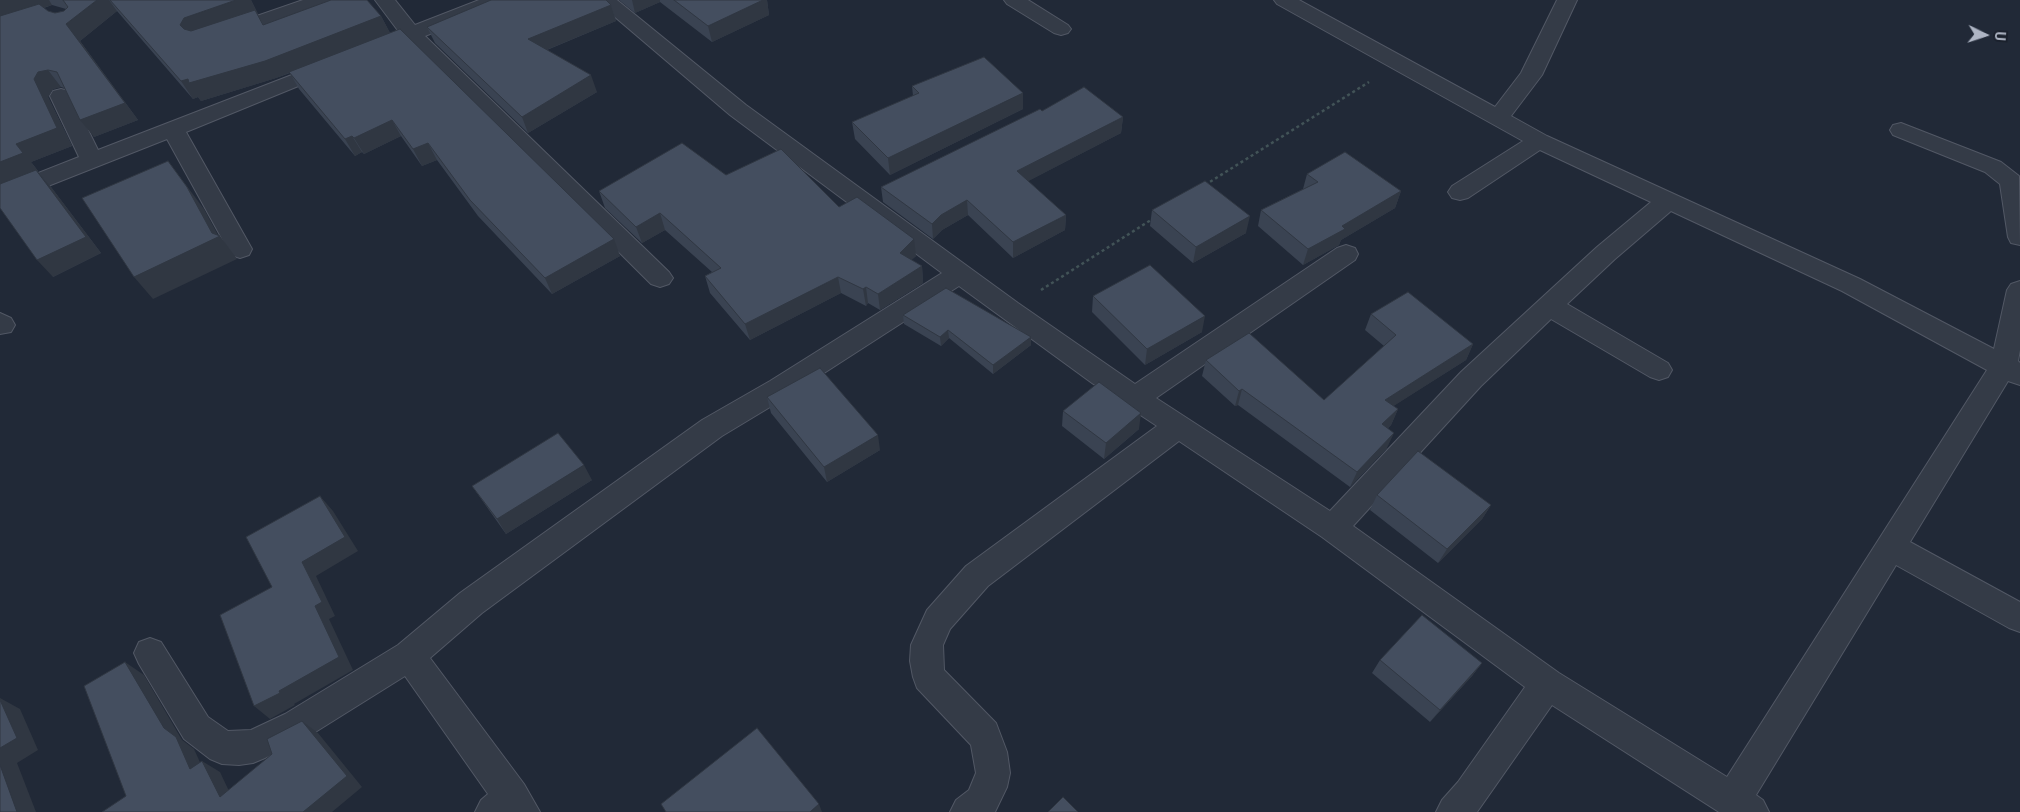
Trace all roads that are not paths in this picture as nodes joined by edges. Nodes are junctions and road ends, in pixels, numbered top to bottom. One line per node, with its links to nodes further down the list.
1 (322, 0): 10 (street)
2 (385, 0): 9 (street)
3 (497, 0): 9 (street)
4 (605, 0): 23 (street)
5 (1014, 0): 8 (street)
6 (1284, 0): 12 (street)
7 (1567, 0): 12 (street)
8 (1061, 29)
9 (411, 34): 13 (street); 24 (street)
10 (212, 38)
11 (61, 96): 16 (street)
12 (1498, 118): 15 (street)
13 (173, 129): 16 (street); 21 (street)
14 (1901, 130): 20 (street)
15 (1539, 141): 17 (street); 19 (street)
16 (92, 161): 18 (street)
17 (1460, 192)
18 (0, 198)
19 (1668, 201): 26 (street); 28 (street)
20 (2020, 237)
21 (240, 249)
22 (1346, 254): 29 (street)
23 (959, 274): 29 (street); 35 (street)
24 (660, 278)
25 (2020, 290): 28 (street)
26 (1548, 306): 27 (street); 31 (street)
27 (1659, 370)
28 (2012, 371): 32 (street)
29 (1135, 398): 30 (street)
30 (1178, 426): 31 (street); 39 (street)
31 (1332, 528): 36 (street)
32 (1891, 547): 33 (street); 37 (street)
33 (2020, 618)
34 (150, 653): 35 (street)
35 (409, 656): 38 (street)
36 (1547, 684): 37 (street); 40 (street)
37 (1742, 806)
38 (509, 807)
39 (968, 812)
40 (1454, 812)

